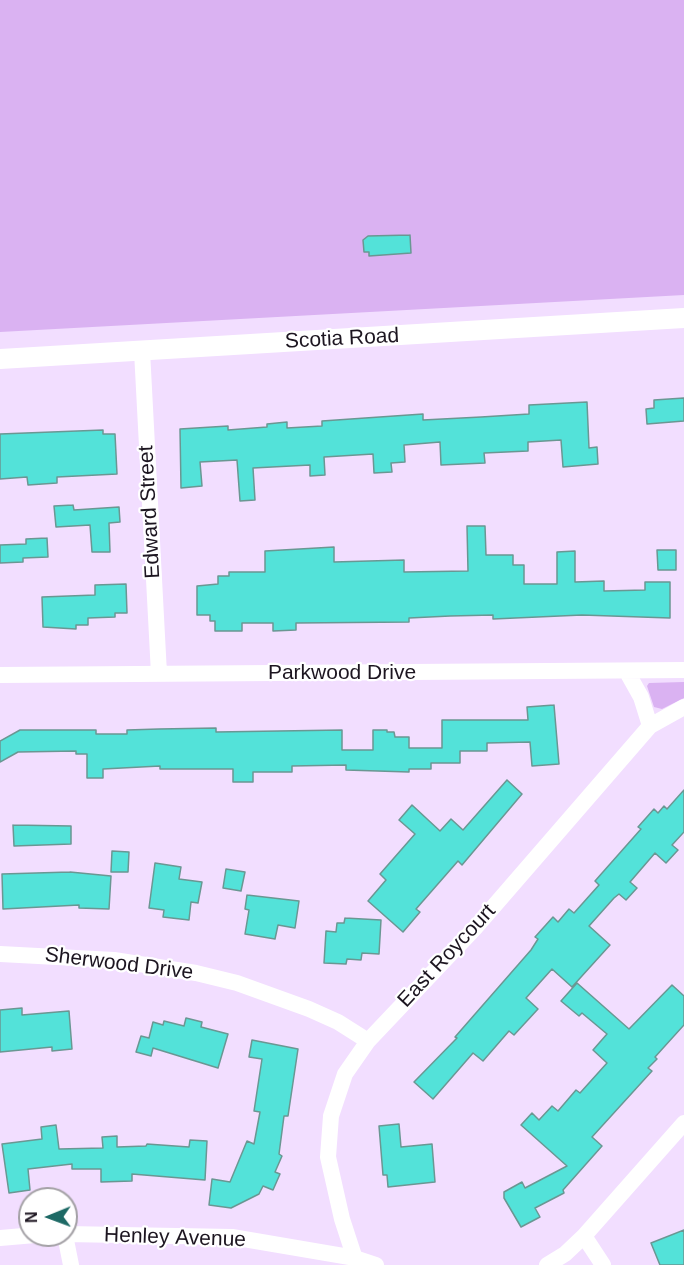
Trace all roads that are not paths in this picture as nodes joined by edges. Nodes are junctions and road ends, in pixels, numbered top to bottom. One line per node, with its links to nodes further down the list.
1 (684, 318): 2 (street, Scotia Road)
2 (142, 351): 3 (street, Scotia Road); 6 (street, Edward Street)
3 (0, 359)
4 (684, 670): 5 (street, Parkwood Drive)
5 (627, 672): 6 (street, Parkwood Drive); 9 (street)
6 (159, 674): 7 (street, Parkwood Drive)
7 (0, 675)
8 (684, 707): 9 (street, East Roycourt)
9 (650, 726): 11 (street, East Roycourt)
10 (0, 954): 11 (street, Sherwood Drive)
11 (368, 1041): 18 (street, East Roycourt)
12 (684, 1123): 15 (street)
13 (78, 1234): 18 (street, Henley Avenue)
14 (18, 1236): 16 (street)
15 (584, 1236): 21 (street); 22 (street)
16 (0, 1238)
17 (68, 1247): 19 (street)
18 (356, 1261): 20 (street, Henley Avenue)
19 (71, 1265)
20 (376, 1265)
21 (547, 1265)
22 (603, 1265)

